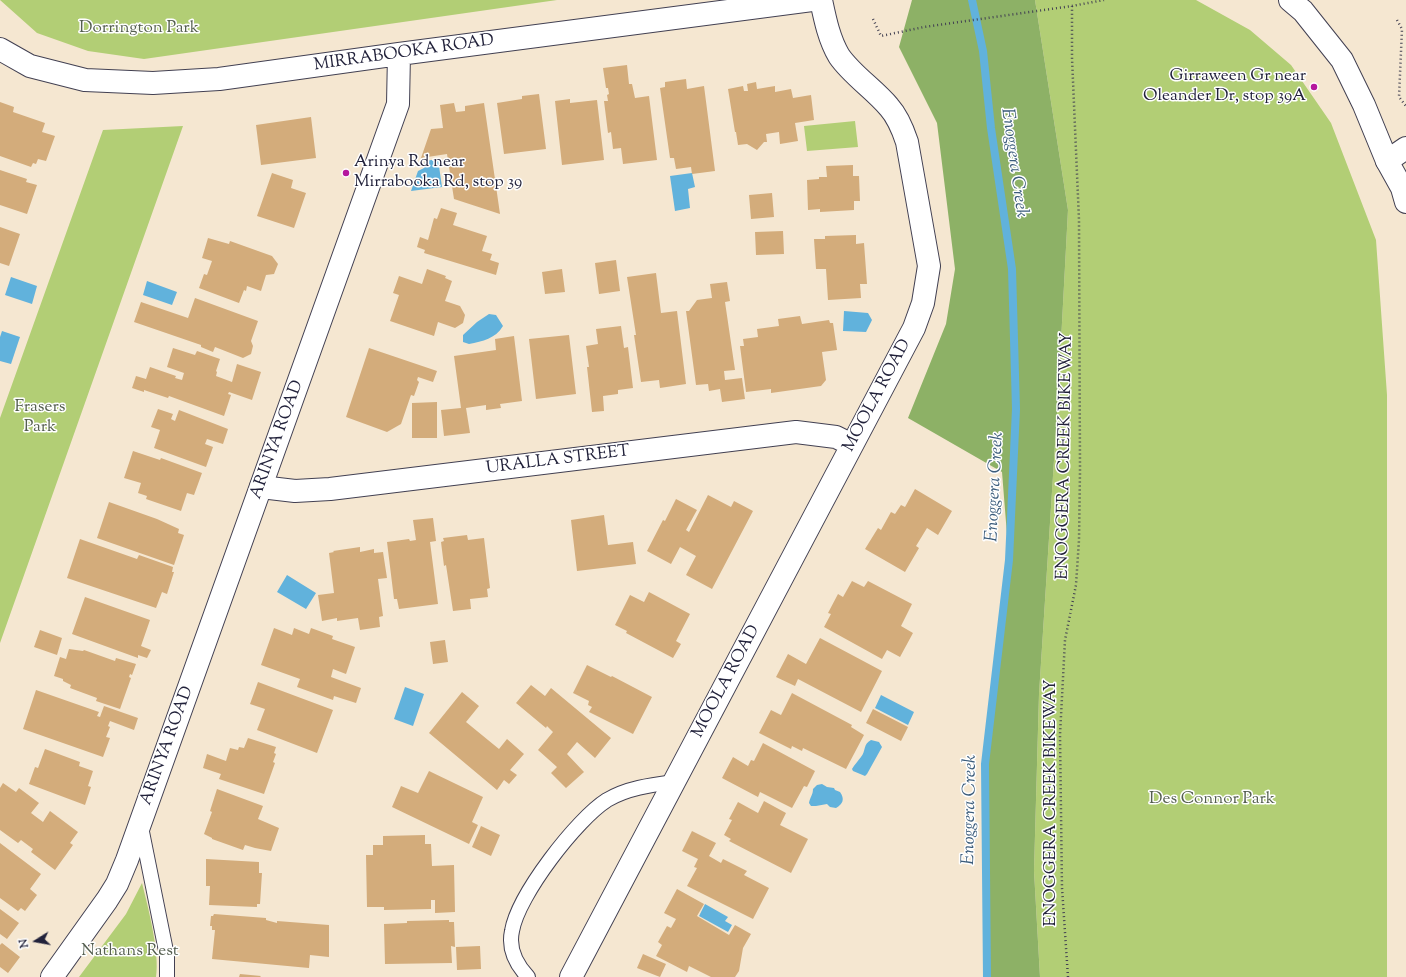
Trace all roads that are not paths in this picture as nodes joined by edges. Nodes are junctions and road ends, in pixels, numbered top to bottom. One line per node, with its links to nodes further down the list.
1 (812, 0): 5 (street, MIRRABOOKA ROAD)
2 (821, 0): 9 (street, MOOLA ROAD)
3 (1290, 0): 7 (street)
4 (0, 49): 5 (street, MIRRABOOKA ROAD)
5 (399, 54): 10 (street, ARINYA ROAD)
6 (1406, 148): 7 (street)
7 (1387, 161): 8 (street)
8 (1406, 202)
9 (852, 445): 10 (street, URALLA STREET); 11 (street, MOOLA ROAD)
10 (261, 486): 12 (street, ARINYA ROAD)
11 (674, 782): 15 (lane); 16 (street, MOOLA ROAD)
12 (140, 824): 13 (street, ARINYA ROAD); 14 (lane, ARINYA ROAD)
13 (52, 977)
14 (168, 977)
15 (528, 977)
16 (571, 977)

